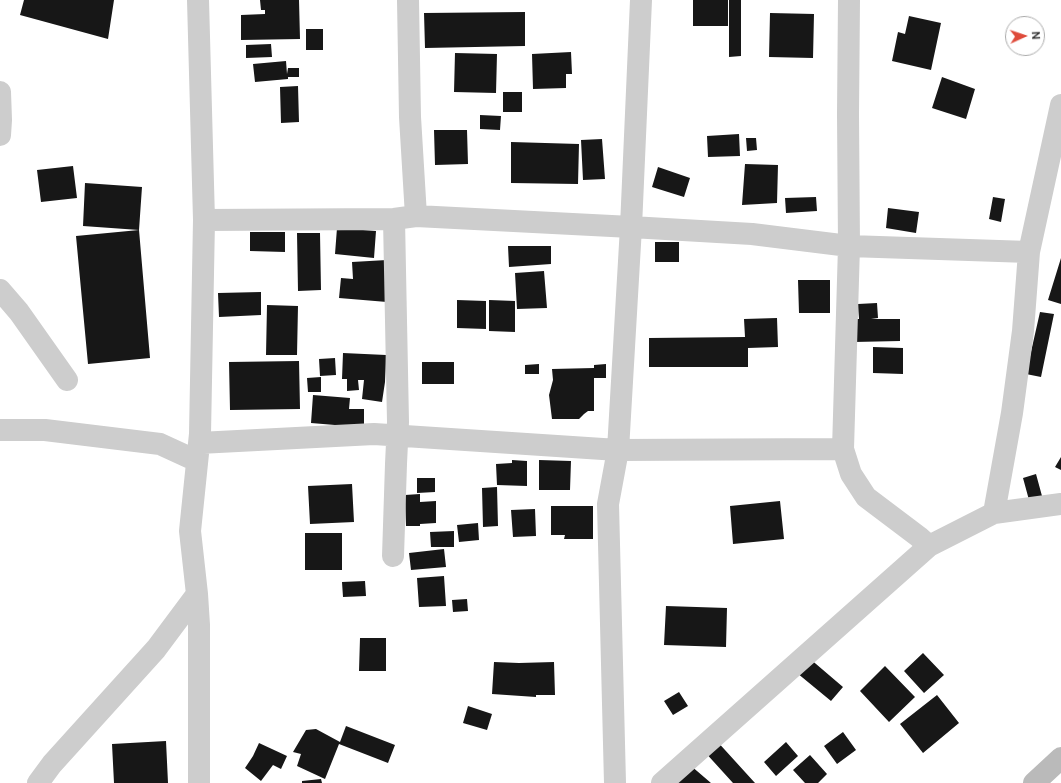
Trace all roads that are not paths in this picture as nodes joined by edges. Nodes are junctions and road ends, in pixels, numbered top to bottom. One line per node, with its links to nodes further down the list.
1 (198, 0): 10 (street)
2 (408, 0): 8 (street)
3 (641, 0): 11 (street)
4 (849, 0): 12 (street)
5 (0, 92): 7 (street)
6 (1061, 106): 13 (street)
7 (0, 135)
8 (416, 216): 9 (street); 11 (street)
9 (394, 219): 10 (street); 17 (street)
10 (204, 220): 20 (street)
11 (631, 227): 12 (street); 19 (street)
12 (849, 246): 13 (street); 18 (street)
13 (1029, 252): 22 (street)
14 (0, 290): 15 (street)
15 (67, 380)
16 (0, 430): 20 (street)
17 (397, 436): 19 (street); 20 (street); 24 (street)
18 (843, 449): 19 (street); 23 (street)
19 (618, 450): 29 (street)
20 (198, 452): 25 (street)
21 (1061, 504): 22 (street)
22 (994, 513): 23 (street)
23 (929, 546): 30 (street)
24 (392, 556)
25 (197, 594): 27 (street); 28 (street)
26 (1061, 758): 31 (main road)
27 (38, 783)
28 (199, 783)
29 (615, 783)
30 (662, 783)
31 (1034, 783)

